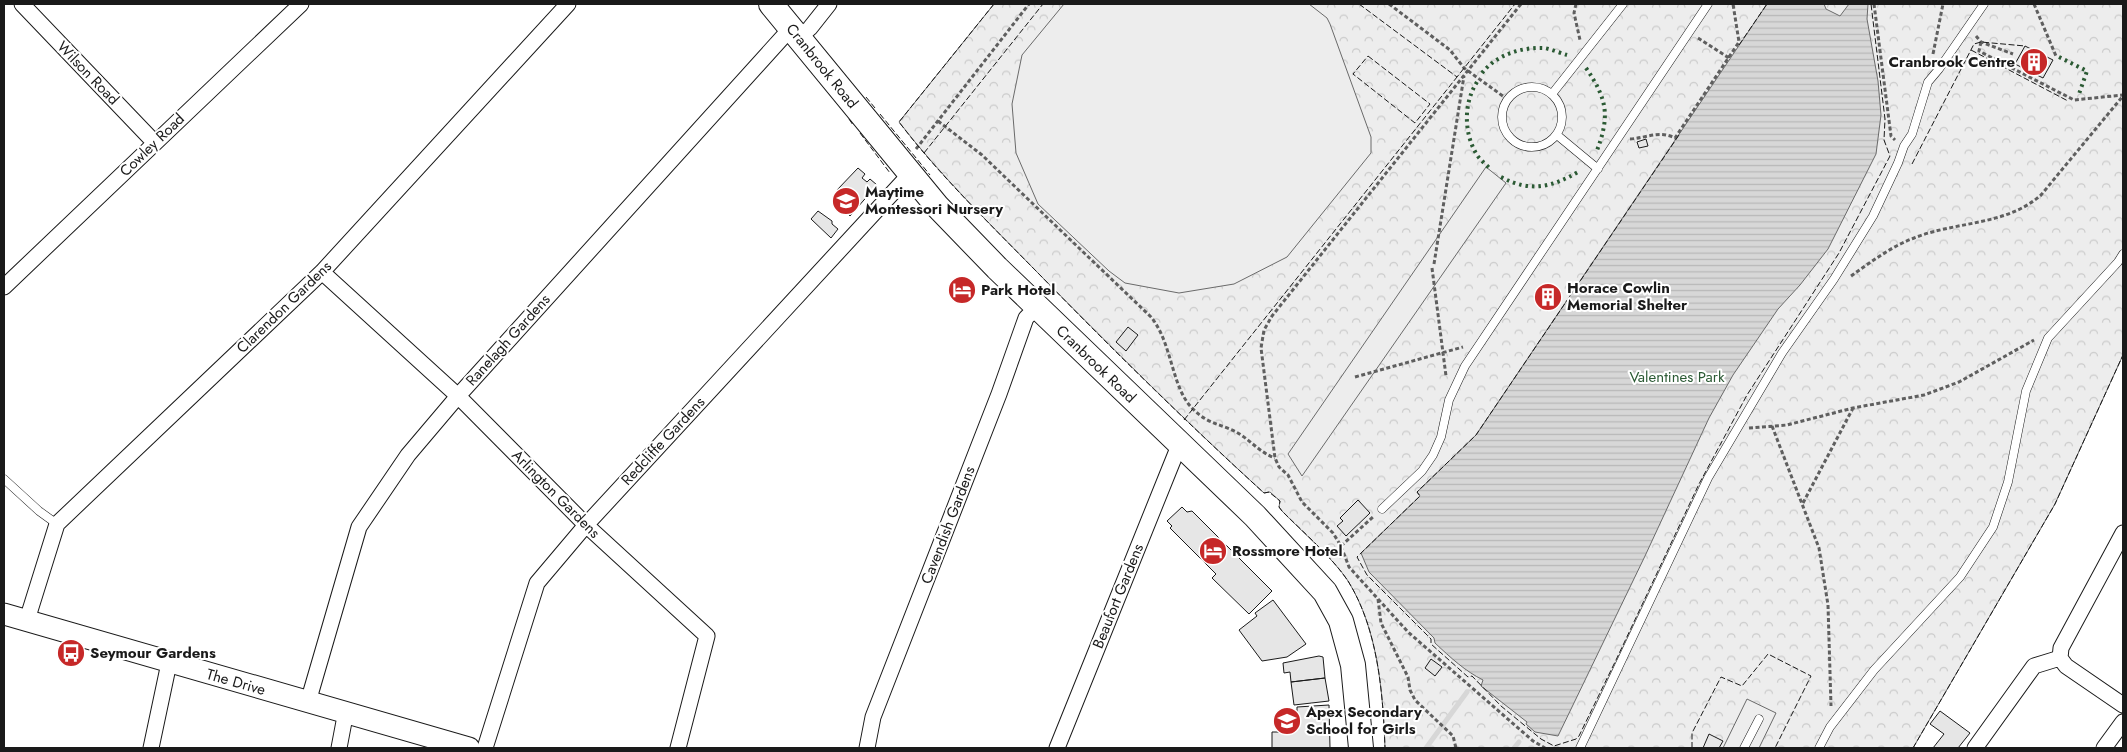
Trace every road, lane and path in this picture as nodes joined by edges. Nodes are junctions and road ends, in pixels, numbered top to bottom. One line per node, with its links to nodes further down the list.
1 (22, 4): 32 (street, Wilson Road)
2 (301, 4): 32 (street, Cowley Road)
3 (568, 4): 38 (street, Clarendon Gardens)
4 (771, 4): 17 (main road, Cranbrook Road)
5 (829, 4): 17 (street, Ranelagh Gardens)
6 (1030, 4): 29 (path)
7 (1389, 4): 23 (path)
8 (1521, 4): 23 (path)
9 (1576, 4): 20 (path)
10 (1623, 4): 20 (lane)
11 (1708, 4): 18 (lane)
12 (1733, 4): 22 (path)
13 (1874, 4): 33 (path)
14 (1943, 4): 25 (path)
15 (1984, 4): 25 (lane)
16 (2034, 4): 21 (path)
17 (796, 32): 36 (main road, Cranbrook Road); 46 (street, Ranelagh Gardens)
18 (1690, 32): 22 (path); 31 (lane)
19 (2013, 54): 27 (path)
20 (1583, 55): 26 (lane)
21 (2056, 56)
22 (1729, 58): 31 (path)
23 (1467, 71): 24 (path); 28 (path)
24 (1464, 75): 44 (path); 52 (path)
25 (1928, 82): 33 (lane)
26 (1552, 94): 28 (lane); 30 (lane)
27 (2123, 95): 39 (path)
28 (1507, 100): 30 (lane)
29 (938, 121): 34 (path); 52 (path)
30 (1557, 135): 35 (lane)
31 (1620, 136): 35 (lane)
32 (154, 143): 40 (street, Cowley Road)
33 (1904, 146): 39 (lane)
34 (917, 147)
35 (1598, 169): 43 (lane)
36 (910, 174): 41 (main road, Cranbrook Road); 57 (street, Redcliffe Gardens)
37 (2123, 254): 42 (lane)
38 (322, 272): 46 (street, Arlington Gardens); 56 (street, Clarendon Gardens)
39 (1834, 279): 49 (lane)
40 (4, 287)
41 (1038, 308): 51 (main road, Cranbrook Road); 76 (street, Cavendish Gardens)
42 (2048, 338): 48 (path); 68 (lane)
43 (1482, 342): 44 (path); 47 (lane)
44 (1443, 353): 45 (path); 47 (path)
45 (1355, 377)
46 (458, 396): 57 (street, Arlington Gardens); 65 (street, Ranelagh Gardens)
47 (1449, 400): 55 (lane)
48 (1853, 408): 50 (path); 54 (path)
49 (1740, 424): 50 (path); 81 (lane)
50 (1772, 426): 54 (path)
51 (1180, 443): 77 (street, Beaufort Gardens); 78 (main road, Cranbrook Road)
52 (1275, 458): 59 (path)
53 (4, 478): 56 (lane)
54 (1803, 504): 68 (path)
55 (1382, 509): 59 (path)
56 (57, 524): 62 (street, Clarendon Gardens)
57 (586, 525): 74 (street, Redcliffe Gardens); 75 (street, Arlington Gardens)
58 (2123, 533): 63 (street)
59 (1341, 546): 60 (path)
60 (1378, 599): 79 (path); 80 (path)
61 (4, 614): 62 (street, The Drive)
62 (27, 620): 64 (street, The Drive)
63 (2060, 658): 66 (street); 84 (street)
64 (169, 663): 65 (street, The Drive); 71 (street)
65 (308, 702): 67 (street, The Drive)
66 (2123, 705)
67 (346, 712): 72 (street); 73 (street, The Drive)
68 (1840, 714): 83 (lane)
69 (1759, 719): 82 (lane)
70 (2123, 722): 85 (street)
71 (151, 748)
72 (339, 748)
73 (469, 748)
74 (485, 748)
75 (678, 748)
76 (867, 748)
77 (1057, 748)
78 (1361, 748)
79 (1456, 748)
80 (1545, 748)
81 (1580, 748)
82 (1744, 748)
83 (1818, 748)
84 (1975, 748)
85 (2104, 748)

